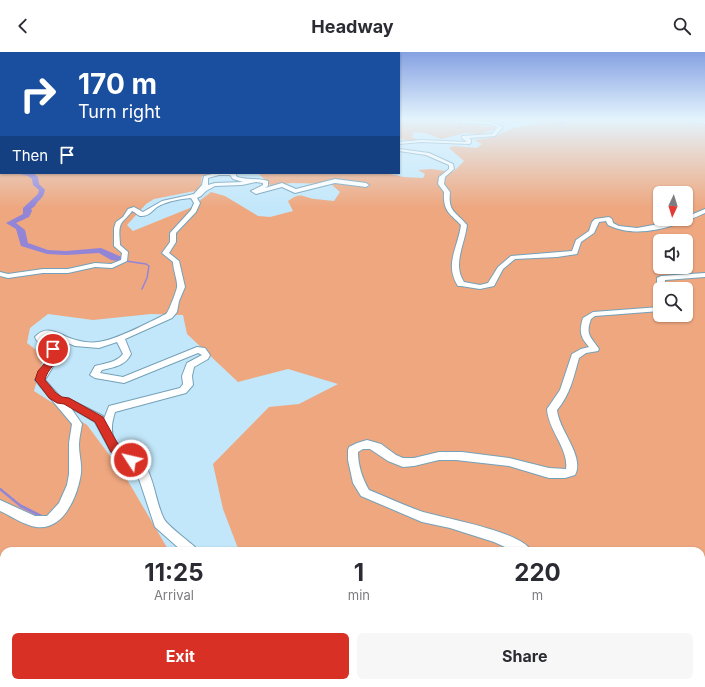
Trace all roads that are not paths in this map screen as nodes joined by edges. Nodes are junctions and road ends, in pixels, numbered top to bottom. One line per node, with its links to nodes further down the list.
1 (400, 150): 9 (street)
2 (220, 174): 6 (street)
3 (233, 174): 4 (street)
4 (249, 182): 5 (street); 6 (street)
5 (366, 185)
6 (195, 196): 10 (street); 14 (street)
7 (705, 211): 8 (street)
8 (693, 216)
9 (667, 226)
10 (0, 274)
11 (705, 275): 12 (street)
12 (661, 282)
13 (653, 310): 19 (street)
14 (120, 338): 15 (street); 16 (street)
15 (60, 401): 16 (street); 17 (street)
16 (107, 432): 18 (street)
17 (0, 505)
18 (186, 547)
19 (519, 547)

